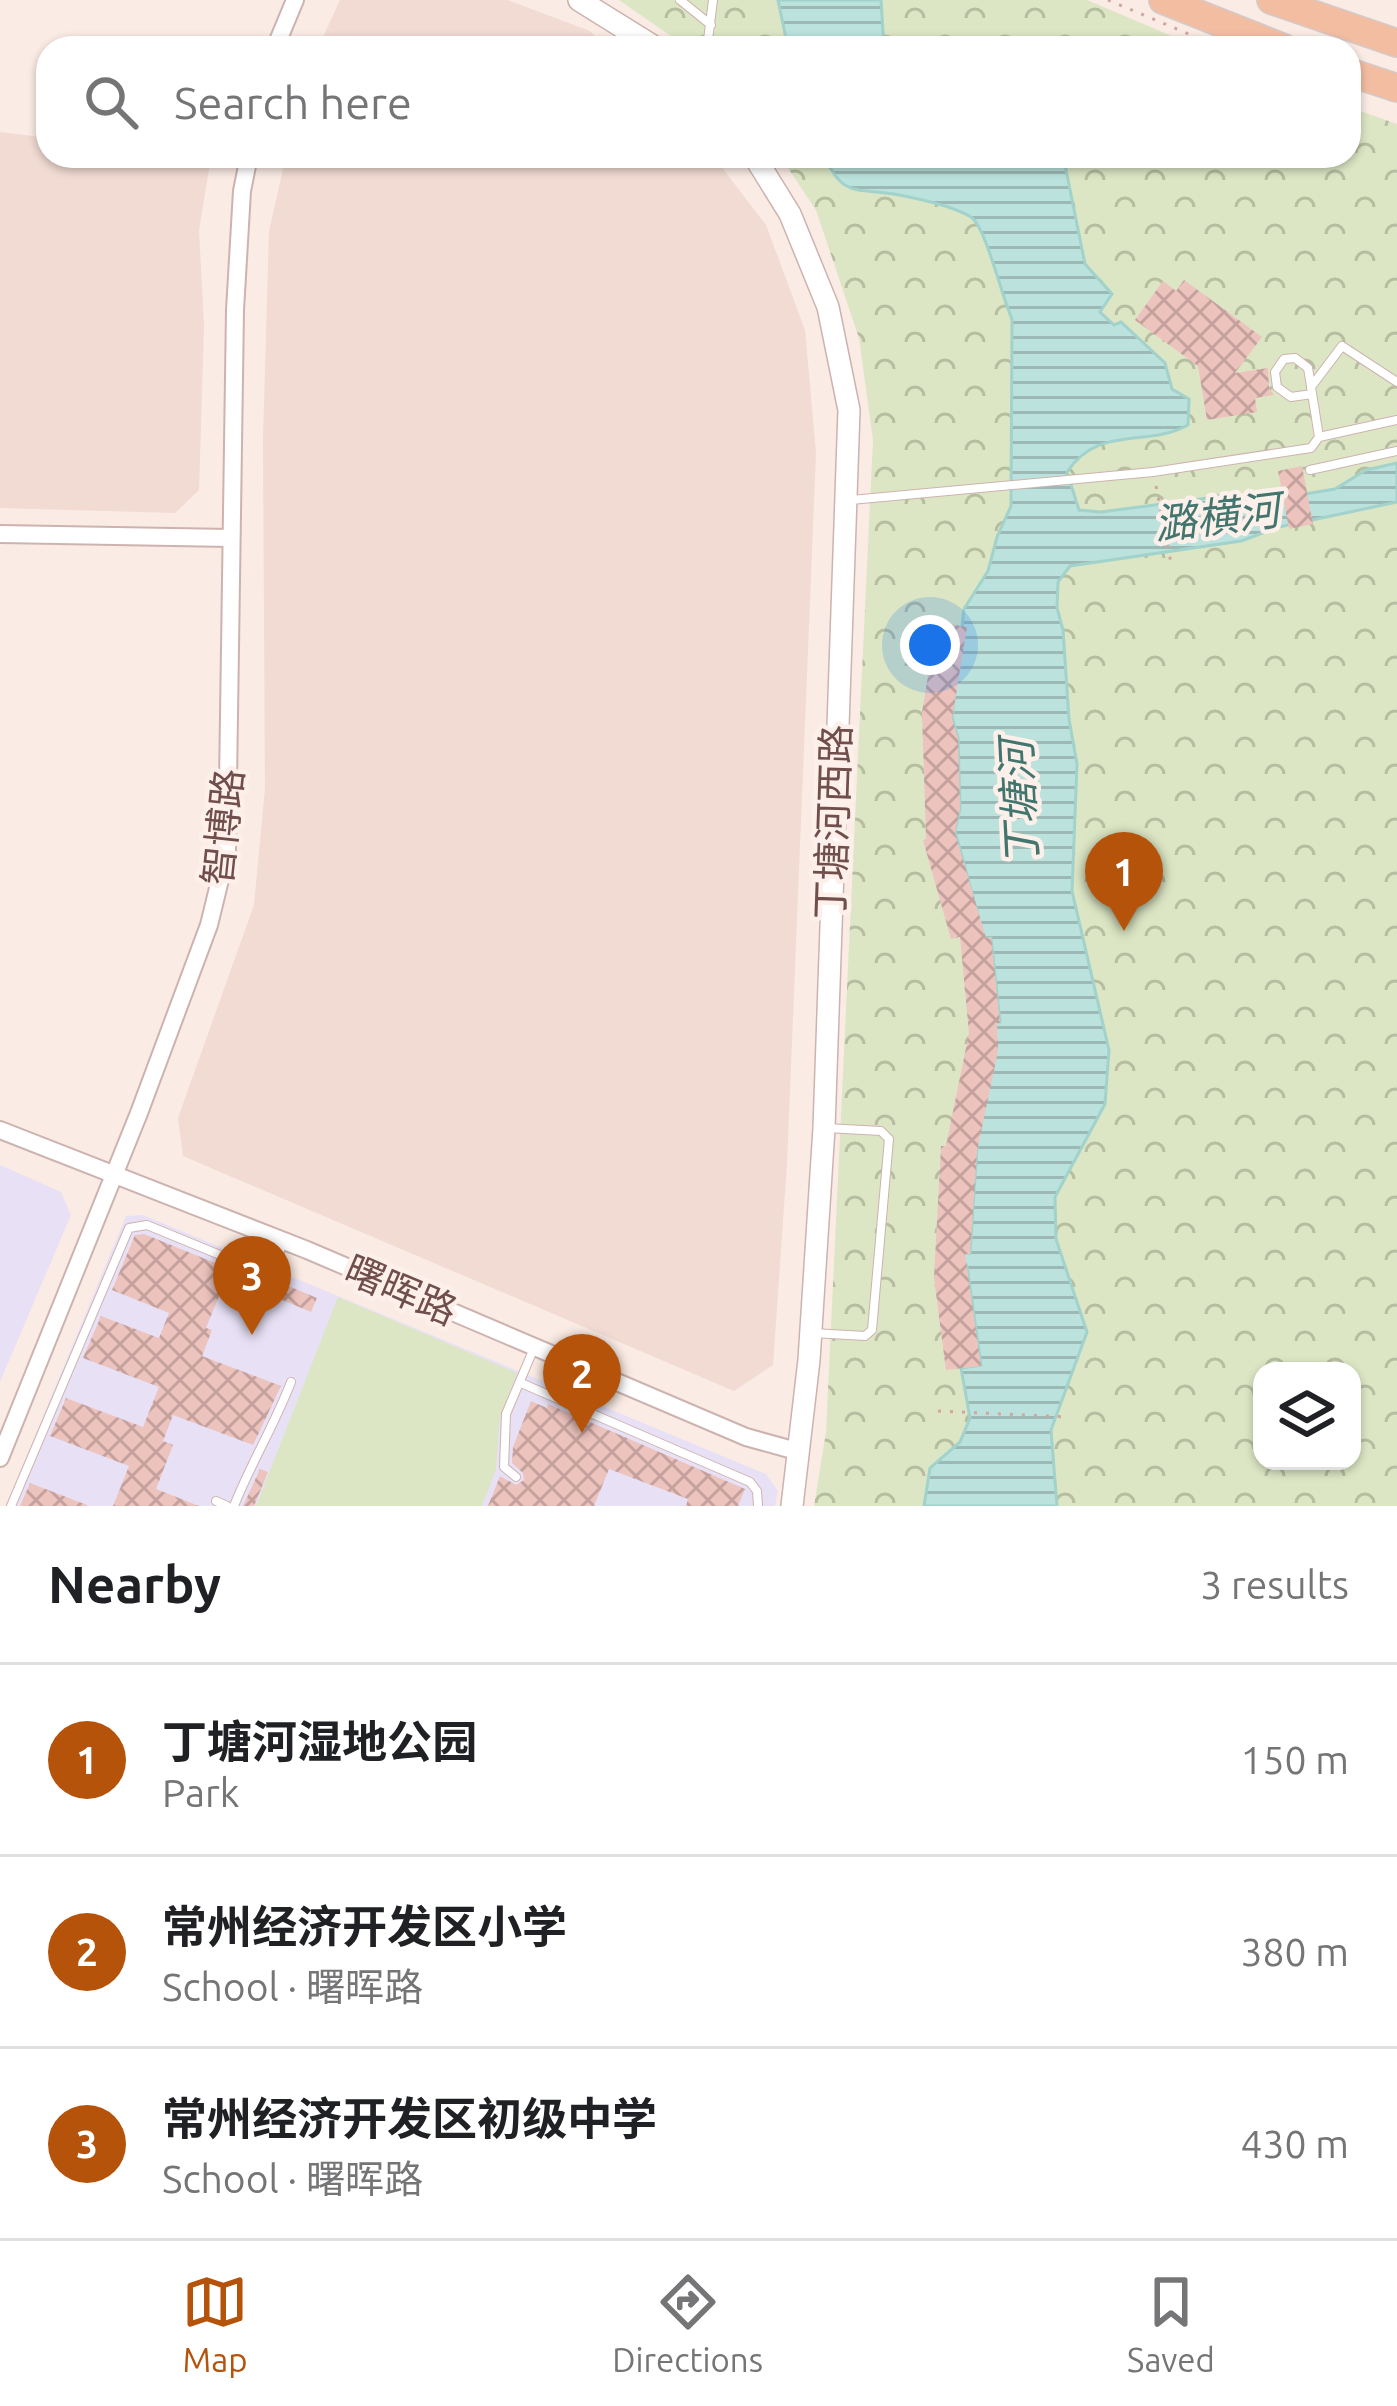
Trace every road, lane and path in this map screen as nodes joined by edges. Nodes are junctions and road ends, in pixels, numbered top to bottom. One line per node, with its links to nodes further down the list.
1 (296, 0): 10 (street)
2 (579, 0): 11 (street)
3 (680, 0): 9 (lane)
4 (713, 0): 9 (lane)
5 (1163, 0): 13 (main road)
6 (1271, 0): 7 (main road)
7 (1304, 13): 8 (main road); 14 (main road)
8 (1397, 21)
9 (711, 26): 12 (lane)
10 (280, 36)
11 (637, 36)
12 (709, 36)
13 (1254, 36)
14 (1397, 43)
15 (1361, 76): 16 (main road)
16 (1397, 88)
17 (247, 168): 28 (street, 智博路)
18 (761, 168): 26 (street, 丁塘河西路)
19 (1397, 382): 20 (lane)
20 (1312, 390): 20 (lane); 22 (lane)
21 (1397, 420): 22 (lane)
22 (1319, 436): 25 (lane)
23 (1397, 451): 24 (lane)
24 (1310, 470)
25 (1153, 472): 26 (lane); 29 (path)
26 (846, 500): 30 (street, 丁塘河西路)
27 (0, 534): 28 (street)
28 (230, 538): 32 (street, 智博路)
29 (1172, 568)
30 (824, 1128): 34 (street, 丁塘河西路); 34 (lane)
31 (0, 1130): 32 (street, 曙晖路)
32 (112, 1175): 33 (street, 曙晖路); 41 (street, 智博路)
33 (284, 1240): 35 (street, 曙晖路); 44 (lane)
34 (810, 1332): 40 (street, 丁塘河西路)
35 (535, 1347): 37 (lane); 40 (street, 曙晖路)
36 (291, 1382): 45 (lane)
37 (521, 1383): 42 (lane); 46 (lane)
38 (938, 1411): 39 (path)
39 (1069, 1417)
40 (800, 1452): 47 (street, 丁塘河西路)
41 (0, 1457)
42 (516, 1477)
43 (216, 1501): 45 (lane)
44 (11, 1506)
45 (231, 1506)
46 (758, 1506)
47 (792, 1506)

